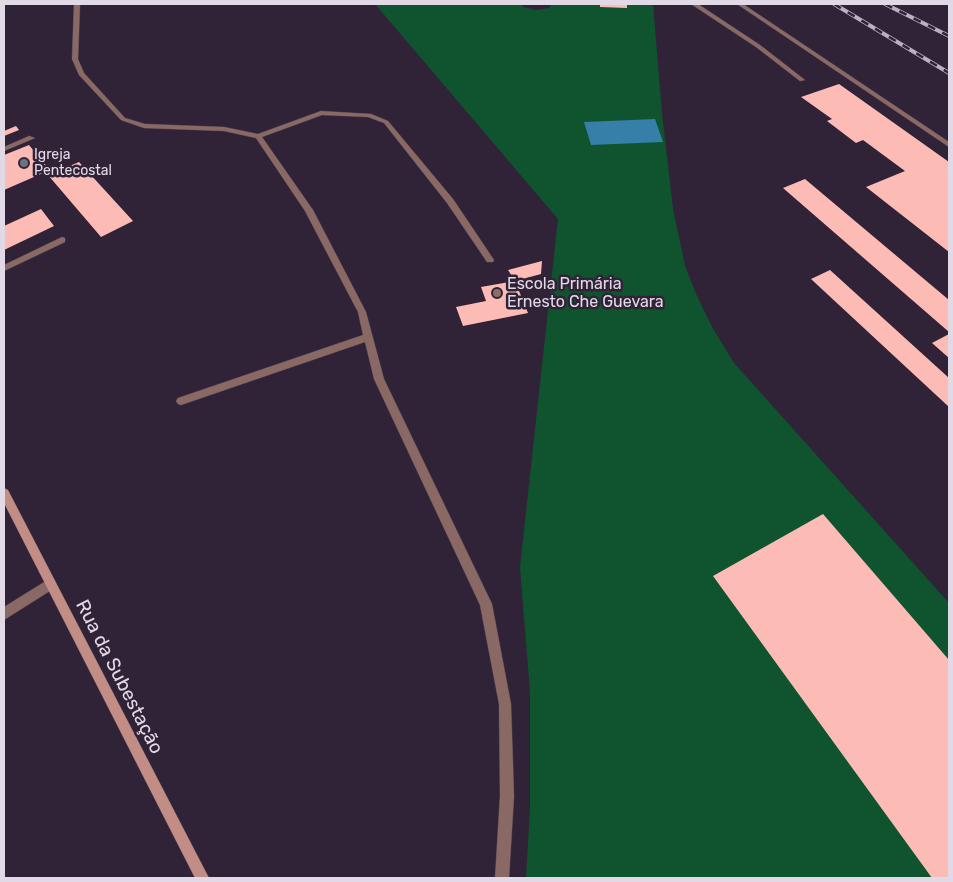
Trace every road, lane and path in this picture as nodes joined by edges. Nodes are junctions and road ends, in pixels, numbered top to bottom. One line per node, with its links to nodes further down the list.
1 (77, 4): 5 (street)
2 (694, 4): 4 (street)
3 (740, 4): 7 (street)
4 (802, 80)
5 (258, 136): 10 (street); 12 (street)
6 (31, 138): 8 (street)
7 (949, 145)
8 (4, 149)
9 (62, 240): 11 (street)
10 (490, 260)
11 (4, 268)
12 (368, 337): 13 (street); 18 (street)
13 (180, 401)
14 (4, 493): 15 (street, Rua da Subestação)
15 (49, 585): 16 (street); 17 (street, Rua da Subestação)
16 (4, 614)
17 (202, 878)
18 (502, 878)

